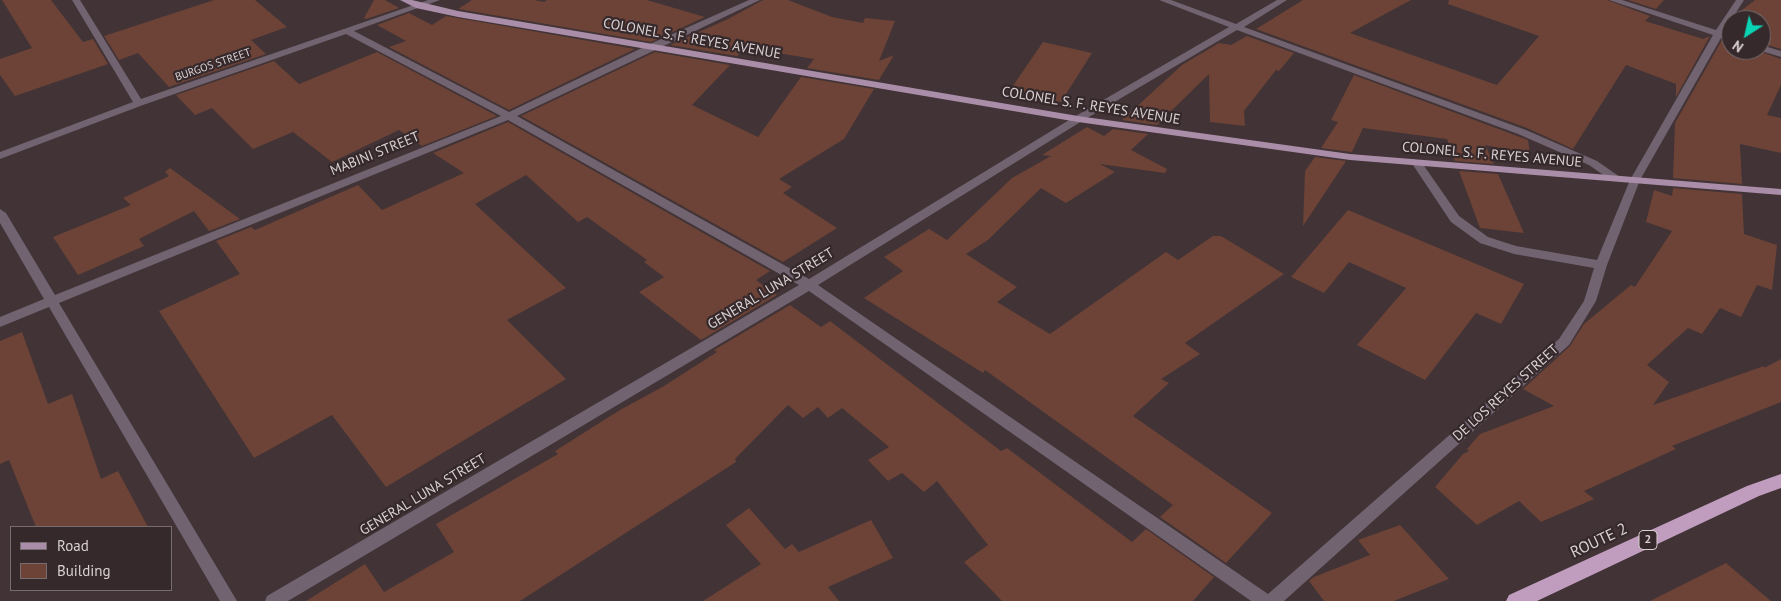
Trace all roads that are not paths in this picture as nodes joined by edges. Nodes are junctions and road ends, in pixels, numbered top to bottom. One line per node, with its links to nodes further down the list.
1 (76, 0): 15 (street)
2 (404, 0): 9 (main road, COLONEL S. F. REYES AVENUE)
3 (436, 0): 9 (street, BURGOS STREET)
4 (756, 0): 14 (street, MABINI STREET)
5 (1163, 0): 10 (street)
6 (1283, 0): 10 (street, GENERAL LUNA STREET)
7 (1613, 0): 12 (street)
8 (1740, 0): 12 (street, DE LOS REYES STREET)
9 (419, 6): 11 (street, BURGOS STREET); 14 (main road, COLONEL S. F. REYES AVENUE)
10 (1234, 27): 17 (street, GENERAL LUNA STREET); 20 (street)
11 (348, 32): 15 (street, BURGOS STREET); 16 (street)
12 (1718, 34): 13 (street); 21 (street, DE LOS REYES STREET)
13 (1721, 35)
14 (653, 46): 16 (street, MABINI STREET); 17 (main road, COLONEL S. F. REYES AVENUE)
15 (139, 103): 18 (street, BURGOS STREET)
16 (509, 116): 25 (street); 26 (street, MABINI STREET)
17 (1078, 119): 19 (main road, COLONEL S. F. REYES AVENUE); 25 (street, GENERAL LUNA STREET)
18 (0, 156)
19 (1416, 162): 20 (main road, COLONEL S. F. REYES AVENUE); 24 (street)
20 (1616, 178): 21 (main road, COLONEL S. F. REYES AVENUE)
21 (1635, 180): 22 (main road, COLONEL S. F. REYES AVENUE); 24 (street, DE LOS REYES STREET)
22 (1781, 192)
23 (0, 213): 26 (street)
24 (1601, 265): 32 (street, DE LOS REYES STREET)
25 (809, 285): 30 (street, GENERAL LUNA STREET); 31 (street)
26 (52, 301): 27 (street, MABINI STREET); 29 (street)
27 (0, 322)
28 (1781, 481): 33 (highway, ROUTE 2 / 2)
29 (229, 601)
30 (273, 601)
31 (1264, 601)
32 (1272, 601)
33 (1516, 601)

